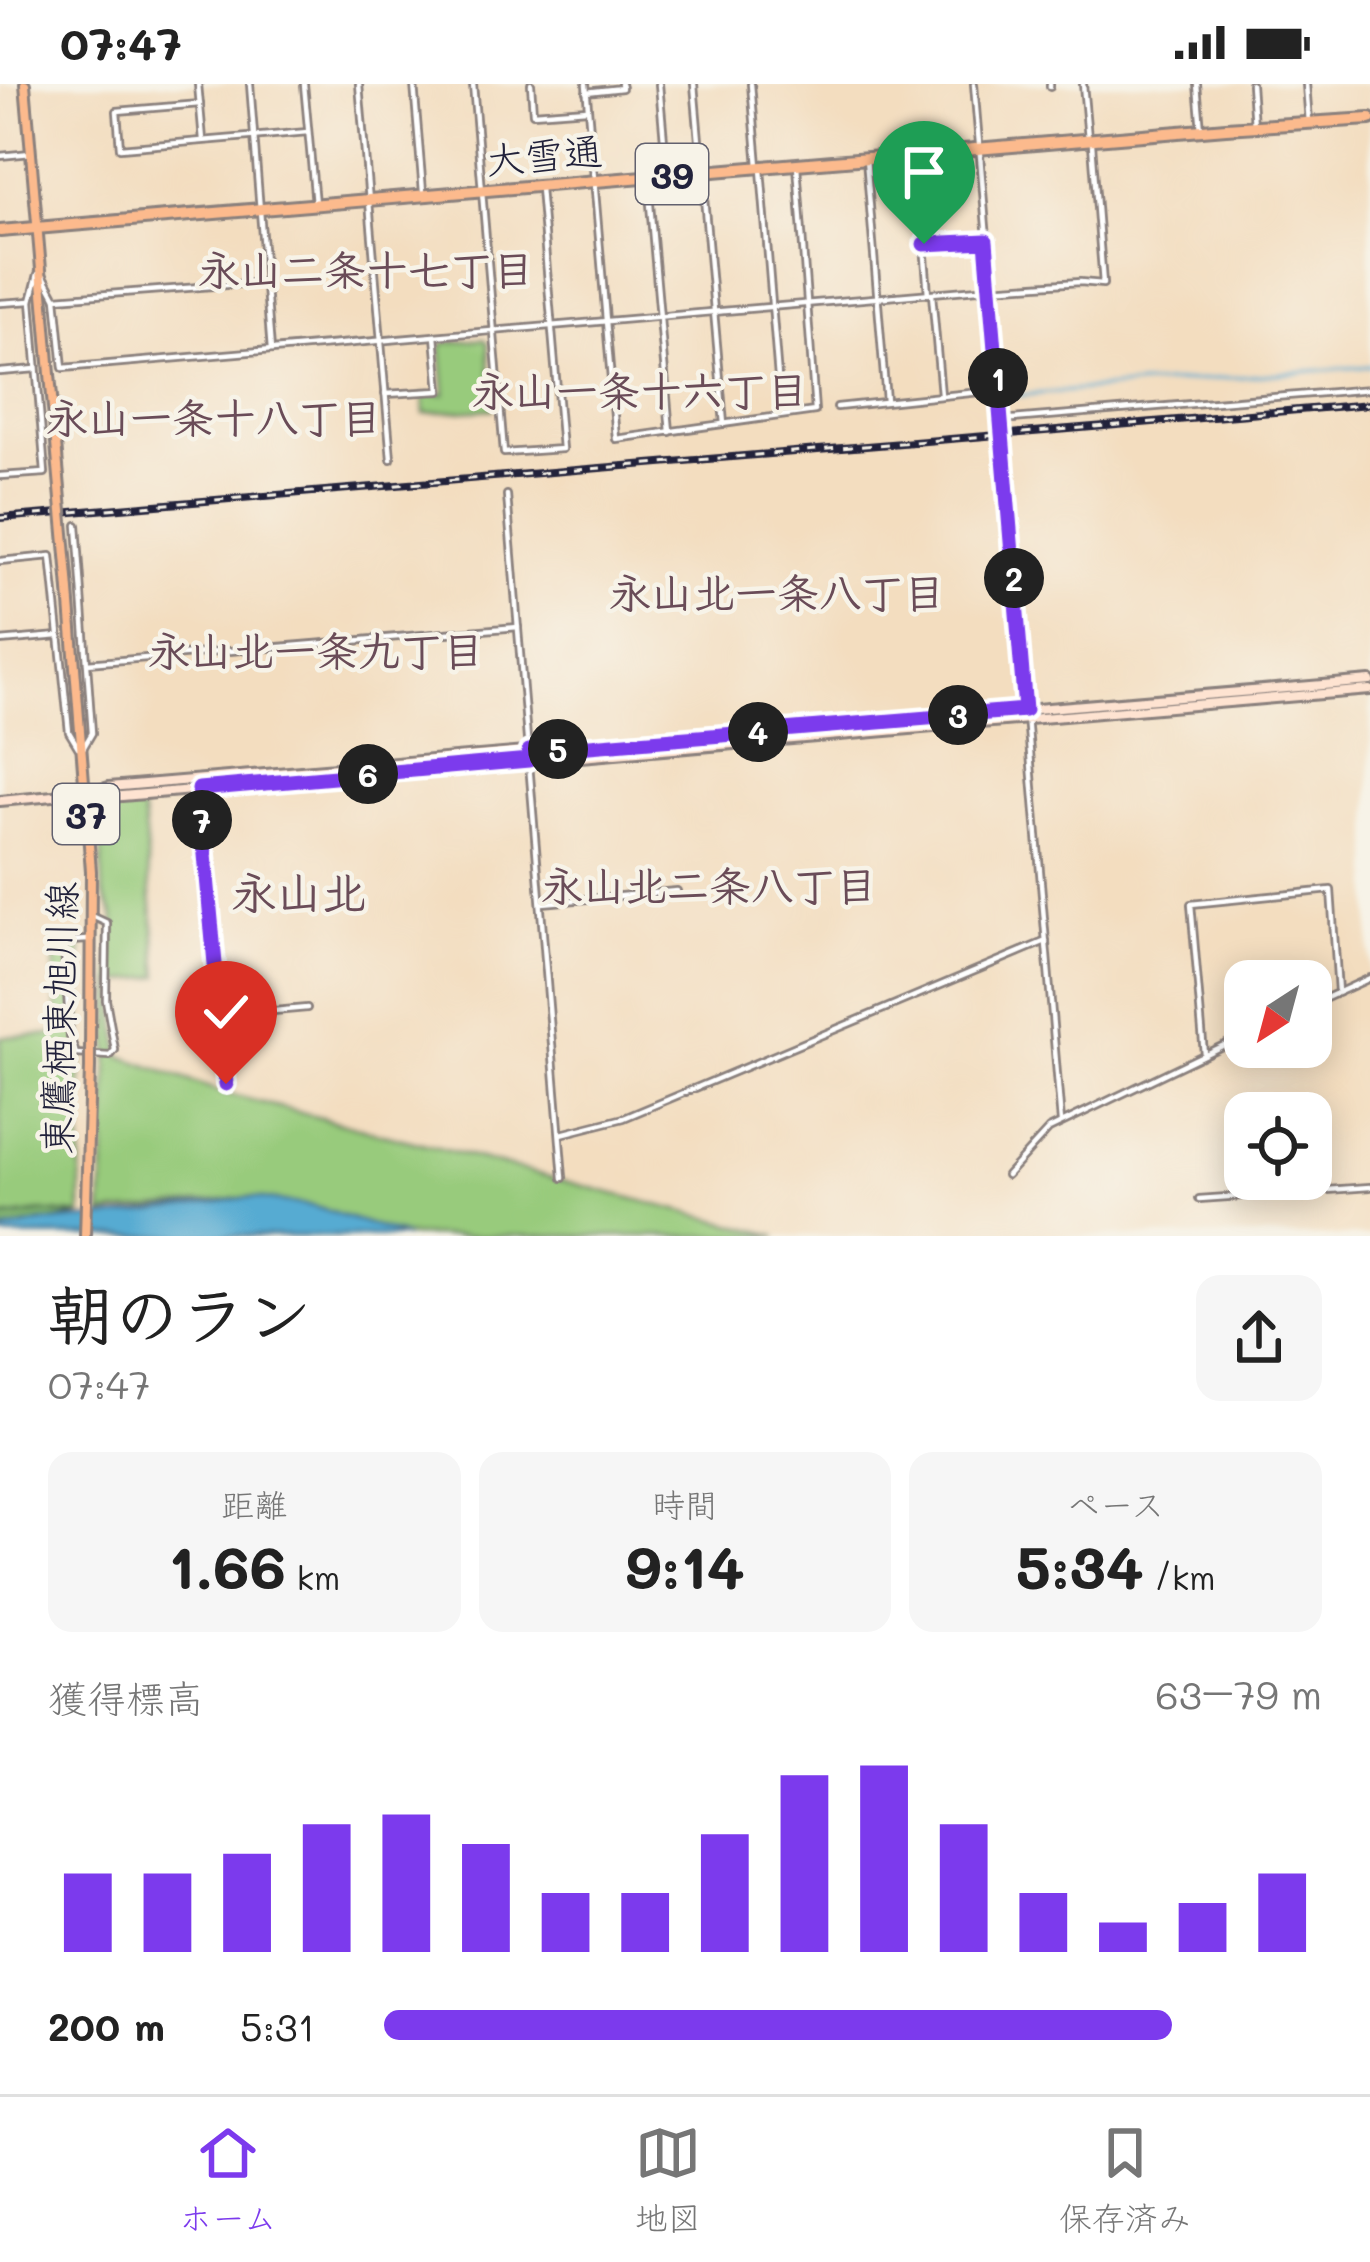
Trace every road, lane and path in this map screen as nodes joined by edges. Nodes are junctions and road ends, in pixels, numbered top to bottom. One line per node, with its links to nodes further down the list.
1 (26, 84): 30 (main road, 東鷹栖東旭川線 / 37)
2 (198, 84): 19 (street)
3 (250, 84): 26 (street)
4 (304, 84): 25 (street)
5 (359, 84): 42 (street)
6 (414, 84): 41 (street)
7 (473, 84): 40 (street)
8 (531, 84): 20 (street)
9 (622, 84): 18 (street)
10 (659, 84): 36 (street)
11 (694, 84): 35 (street)
12 (751, 84): 34 (street)
13 (974, 84): 29 (street)
14 (1084, 84): 28 (street)
15 (1197, 84): 24 (street)
16 (1251, 84): 23 (street)
17 (1306, 84): 22 (street)
18 (586, 88): 20 (street)
19 (200, 104): 27 (street); 27 (street)
20 (587, 109): 38 (street)
21 (1370, 115): 22 (highway, 大雪通 / 39)
22 (1309, 122): 23 (highway, 大雪通 / 39)
23 (1254, 126): 24 (highway, 大雪通 / 39)
24 (1201, 130): 28 (highway, 大雪通 / 39)
25 (308, 132): 26 (street); 43 (street)
26 (254, 136): 27 (street); 44 (street)
27 (203, 140)
28 (1090, 140): 29 (highway, 大雪通 / 39); 50 (street)
29 (979, 149): 32 (highway, 大雪通 / 39); 47 (street)
30 (31, 152): 31 (street); 45 (main road, 東鷹栖東旭川線 / 37)
31 (0, 156)
32 (866, 158): 33 (highway, 大雪通 / 39); 53 (street)
33 (797, 163): 34 (highway, 大雪通 / 39); 56 (street)
34 (759, 166): 35 (highway, 大雪通 / 39); 57 (street)
35 (702, 172): 36 (highway, 大雪通 / 39); 58 (street)
36 (667, 175): 37 (highway, 大雪通 / 39)
37 (648, 176): 38 (highway, 大雪通 / 39); 59 (street)
38 (594, 180): 39 (highway, 大雪通 / 39); 60 (street)
39 (539, 185): 40 (highway, 大雪通 / 39); 61 (street)
40 (482, 190): 41 (highway, 大雪通 / 39); 62 (street)
41 (424, 195): 42 (highway, 大雪通 / 39)
42 (369, 200): 43 (highway, 大雪通 / 39); 64 (street)
43 (315, 204): 44 (highway, 大雪通 / 39)
44 (259, 209): 45 (highway, 大雪通 / 39); 49 (street)
45 (36, 228): 46 (highway, 大雪通 / 39); 48 (main road, 東鷹栖東旭川線 / 37)
46 (0, 230)
47 (986, 241): 50 (street); 51 (street)
48 (40, 268): 52 (street); 54 (street); 90 (main road, 東鷹栖東旭川線 / 37, bridge)
49 (265, 283): 52 (street); 65 (street)
50 (990, 288): 51 (street); 69 (street)
51 (930, 294): 53 (street); 71 (street)
52 (56, 298): 65 (street)
53 (878, 298): 56 (street); 72 (street)
54 (31, 301): 55 (street); 66 (street)
55 (0, 303)
56 (807, 304): 57 (street); 74 (street)
57 (772, 308): 58 (street); 74 (street)
58 (715, 312): 59 (street); 76 (street)
59 (661, 317): 60 (street); 77 (street)
60 (606, 321): 61 (street); 77 (street)
61 (550, 326): 62 (street); 62 (street)
62 (494, 330): 63 (street)
63 (435, 336): 64 (street); 70 (street)
64 (380, 340): 65 (street); 70 (street)
65 (271, 350)
66 (37, 369): 67 (street); 79 (street)
67 (0, 372)
68 (1370, 389): 75 (street)
69 (999, 390): 71 (street); 75 (street)
70 (385, 394): 78 (street)
71 (941, 394): 72 (street)
72 (886, 400): 73 (street)
73 (837, 407)
74 (781, 415): 76 (street)
75 (1001, 420): 89 (street)
76 (724, 424): 77 (street)
77 (670, 432)
78 (391, 459)
79 (0, 476)
80 (506, 495): 83 (street)
81 (77, 525): 86 (street)
82 (0, 561): 84 (street)
83 (519, 627): 86 (street); 91 (street)
84 (59, 636): 85 (street); 90 (street)
85 (0, 641)
86 (87, 664): 90 (street)
87 (1370, 681): 89 (main road)
88 (1370, 690): 89 (main road)
89 (1026, 714): 91 (main road); 99 (street)
90 (80, 752): 93 (main road, 東鷹栖東旭川線 / 37)
91 (529, 755): 92 (main road); 96 (street)
92 (198, 784): 93 (main road); 104 (street)
93 (84, 795): 94 (main road); 97 (main road, 東鷹栖東旭川線 / 37)
94 (0, 801)
95 (677, 891): 96 (street)
96 (542, 903): 109 (street)
97 (92, 916): 98 (main road, 東鷹栖東旭川線 / 37); 98 (street)
98 (93, 940): 114 (main road, 東鷹栖東旭川線 / 37, bridge)
99 (1046, 941): 108 (street); 109 (street)
100 (1370, 978): 101 (street)
101 (1338, 992): 102 (street); 106 (street)
102 (1332, 995)
103 (307, 1008): 104 (street)
104 (219, 1016): 107 (street)
105 (1224, 1045): 106 (street)
106 (1204, 1054): 108 (street)
107 (226, 1084)
108 (1061, 1122): 110 (street)
109 (561, 1134): 111 (street)
110 (1007, 1175)
111 (563, 1178)
112 (1370, 1187): 113 (street)
113 (1199, 1199)
114 (85, 1236)

